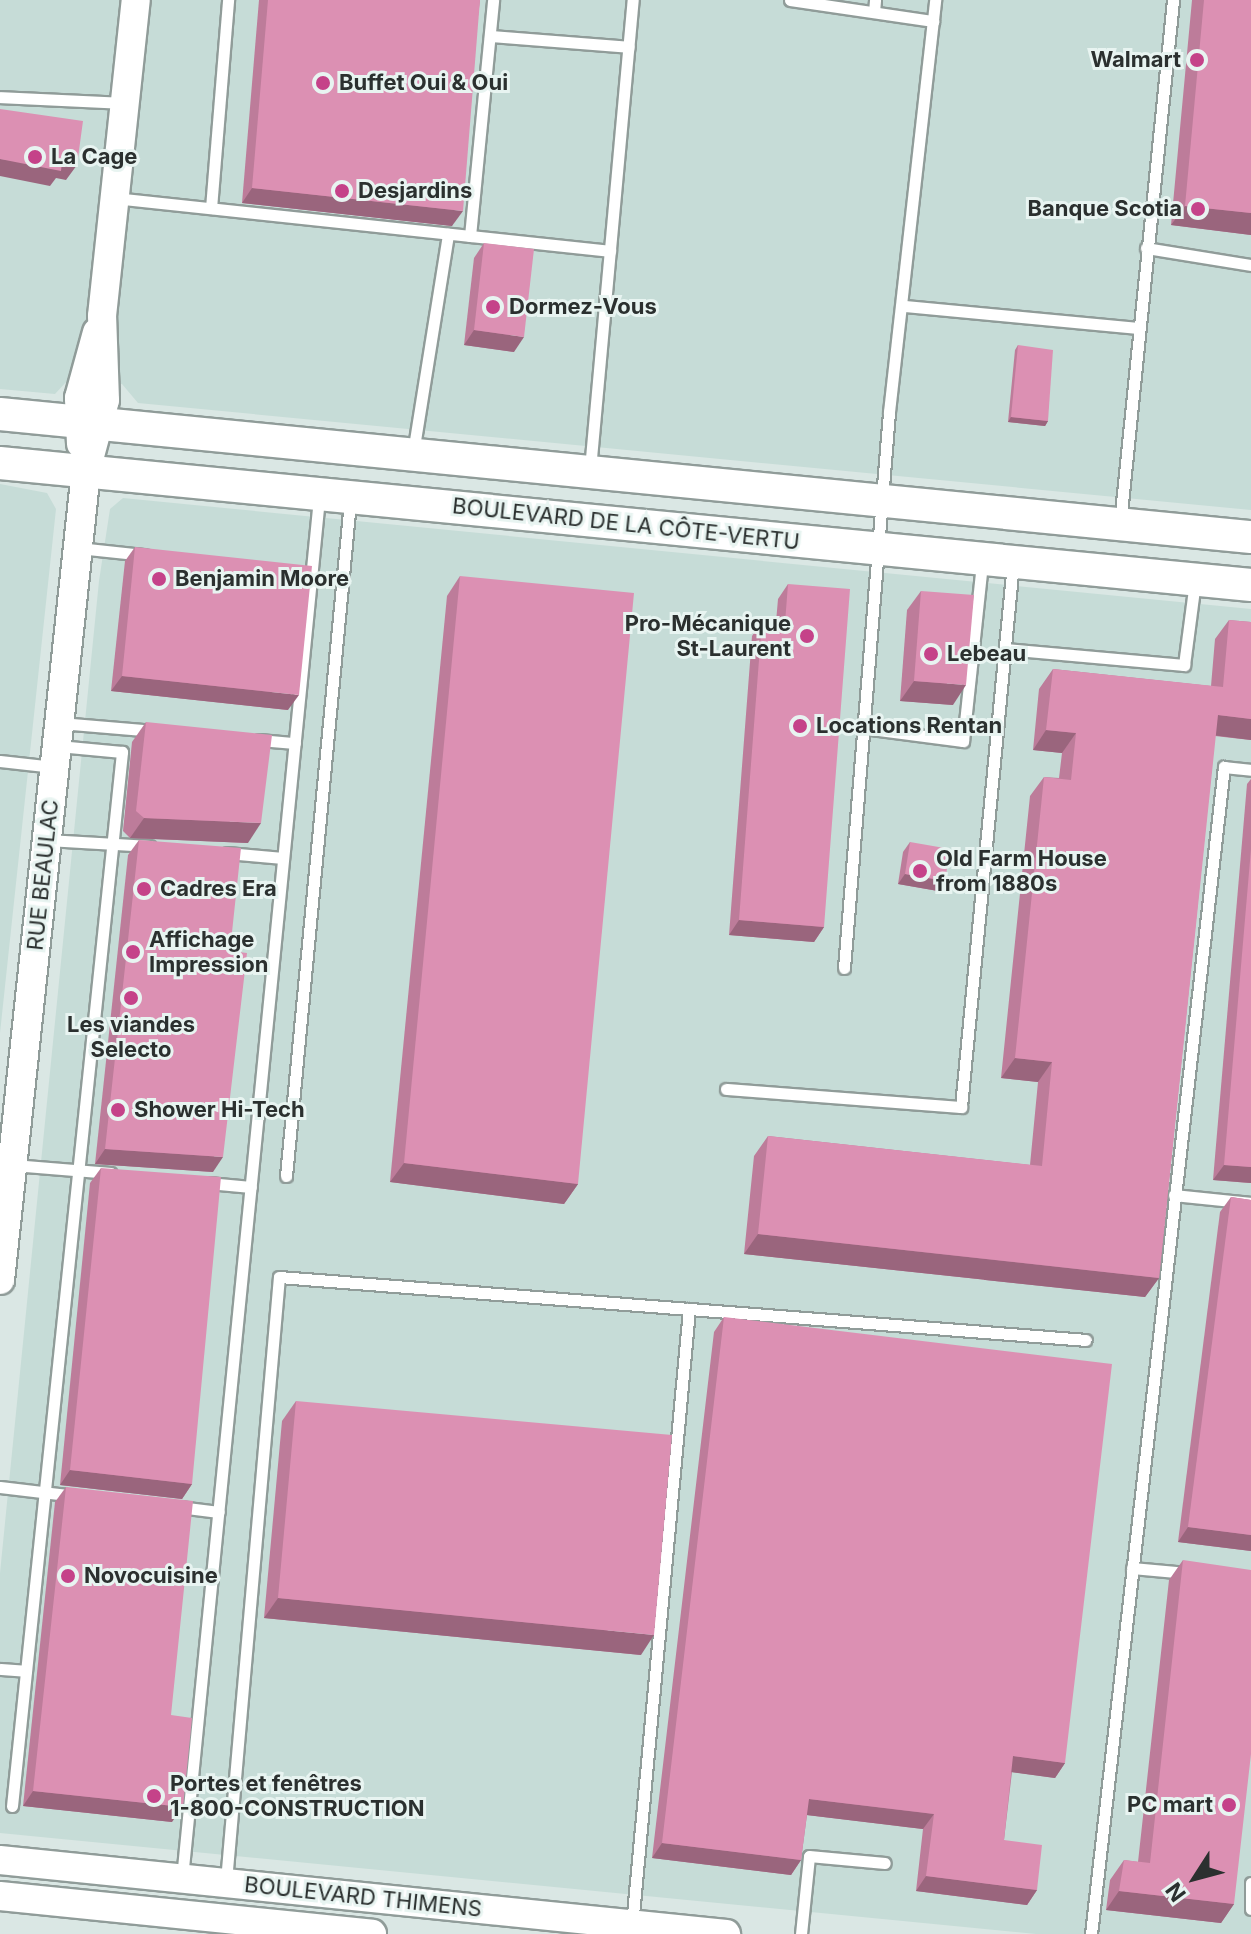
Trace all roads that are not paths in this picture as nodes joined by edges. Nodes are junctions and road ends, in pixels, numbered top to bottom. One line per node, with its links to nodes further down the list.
1 (136, 0): 14 (street, RUE BEAULAC)
2 (228, 0): 16 (lane)
3 (493, 0): 11 (lane)
4 (633, 0): 12 (lane)
5 (790, 0): 8 (lane)
6 (935, 0): 10 (lane)
7 (1173, 0): 19 (lane)
8 (807, 1): 9 (lane)
9 (874, 6): 10 (lane)
10 (933, 21): 22 (lane)
11 (490, 36): 12 (lane); 18 (lane)
12 (629, 47): 20 (lane)
13 (0, 97): 14 (lane)
14 (125, 103): 15 (street, RUE BEAULAC)
15 (115, 198): 16 (lane); 25 (street, RUE BEAULAC)
16 (211, 208): 17 (lane)
17 (448, 234): 18 (lane); 26 (lane)
18 (470, 236): 20 (lane)
19 (1146, 248): 21 (lane); 23 (lane)
20 (610, 251): 29 (lane)
21 (1251, 265)
22 (905, 306): 23 (lane); 31 (lane)
23 (1138, 328): 32 (lane)
24 (0, 414): 25 (main road)
25 (90, 423): 26 (main road); 28 (street, RUE BEAULAC)
26 (413, 453): 29 (main road)
27 (0, 463): 28 (main road, BOULEVARD DE LA CÔTE-VERTU)
28 (86, 471): 30 (main road, BOULEVARD DE LA CÔTE-VERTU); 34 (street, RUE BEAULAC)
29 (590, 472): 31 (main road)
30 (335, 495): 35 (main road, BOULEVARD DE LA CÔTE-VERTU); 39 (lane); 61 (lane)
31 (883, 500): 32 (main road); 35 (lane)
32 (1120, 523): 33 (main road)
33 (1251, 537)
34 (78, 548): 36 (lane); 47 (street, RUE BEAULAC)
35 (880, 548): 37 (main road, BOULEVARD DE LA CÔTE-VERTU); 43 (lane)
36 (156, 556)
37 (998, 560): 40 (main road, BOULEVARD DE LA CÔTE-VERTU); 42 (lane); 43 (lane)
38 (296, 571): 39 (lane)
39 (312, 573): 46 (lane)
40 (1195, 580): 41 (main road, BOULEVARD DE LA CÔTE-VERTU); 42 (lane)
41 (1251, 585)
42 (1005, 649): 56 (lane)
43 (863, 728): 55 (lane)
44 (169, 732): 47 (lane)
45 (248, 739): 46 (lane)
46 (295, 743): 54 (lane)
47 (57, 745): 48 (lane); 50 (street, RUE BEAULAC); 51 (lane)
48 (0, 761)
49 (1251, 770): 64 (lane)
50 (47, 840): 51 (lane); 57 (street, RUE BEAULAC)
51 (113, 843): 52 (lane); 59 (lane)
52 (159, 847)
53 (206, 851): 54 (lane)
54 (283, 858): 63 (lane)
55 (844, 968)
56 (726, 1089)
57 (9, 1115): 58 (street, RUE BEAULAC)
58 (8, 1158): 59 (lane); 66 (street, RUE BEAULAC)
59 (78, 1170): 60 (lane); 70 (lane)
60 (125, 1175)
61 (286, 1176)
62 (188, 1181): 63 (lane)
63 (251, 1187): 73 (lane)
64 (1174, 1195): 65 (lane); 74 (lane)
65 (1251, 1203)
66 (0, 1280)
67 (689, 1309): 68 (lane); 82 (lane); 86 (lane)
68 (1086, 1340)
69 (0, 1487): 70 (lane)
70 (45, 1492): 71 (lane); 77 (lane)
71 (92, 1498)
72 (155, 1505): 73 (lane)
73 (219, 1512): 81 (lane)
74 (1132, 1568): 75 (lane); 90 (lane)
75 (1207, 1574)
76 (0, 1669): 77 (lane)
77 (26, 1671): 78 (lane)
78 (12, 1806)
79 (0, 1860): 81 (street, BOULEVARD THIMENS)
80 (885, 1863): 89 (lane)
81 (182, 1879): 82 (street, BOULEVARD THIMENS)
82 (226, 1883): 86 (street, BOULEVARD THIMENS)
83 (1251, 1883): 85 (lane)
84 (0, 1896): 87 (street, BOULEVARD THIMENS)
85 (1251, 1909)
86 (631, 1929): 88 (street, BOULEVARD THIMENS)
87 (372, 1934)
88 (726, 1934)
89 (801, 1934)
90 (1091, 1934)

